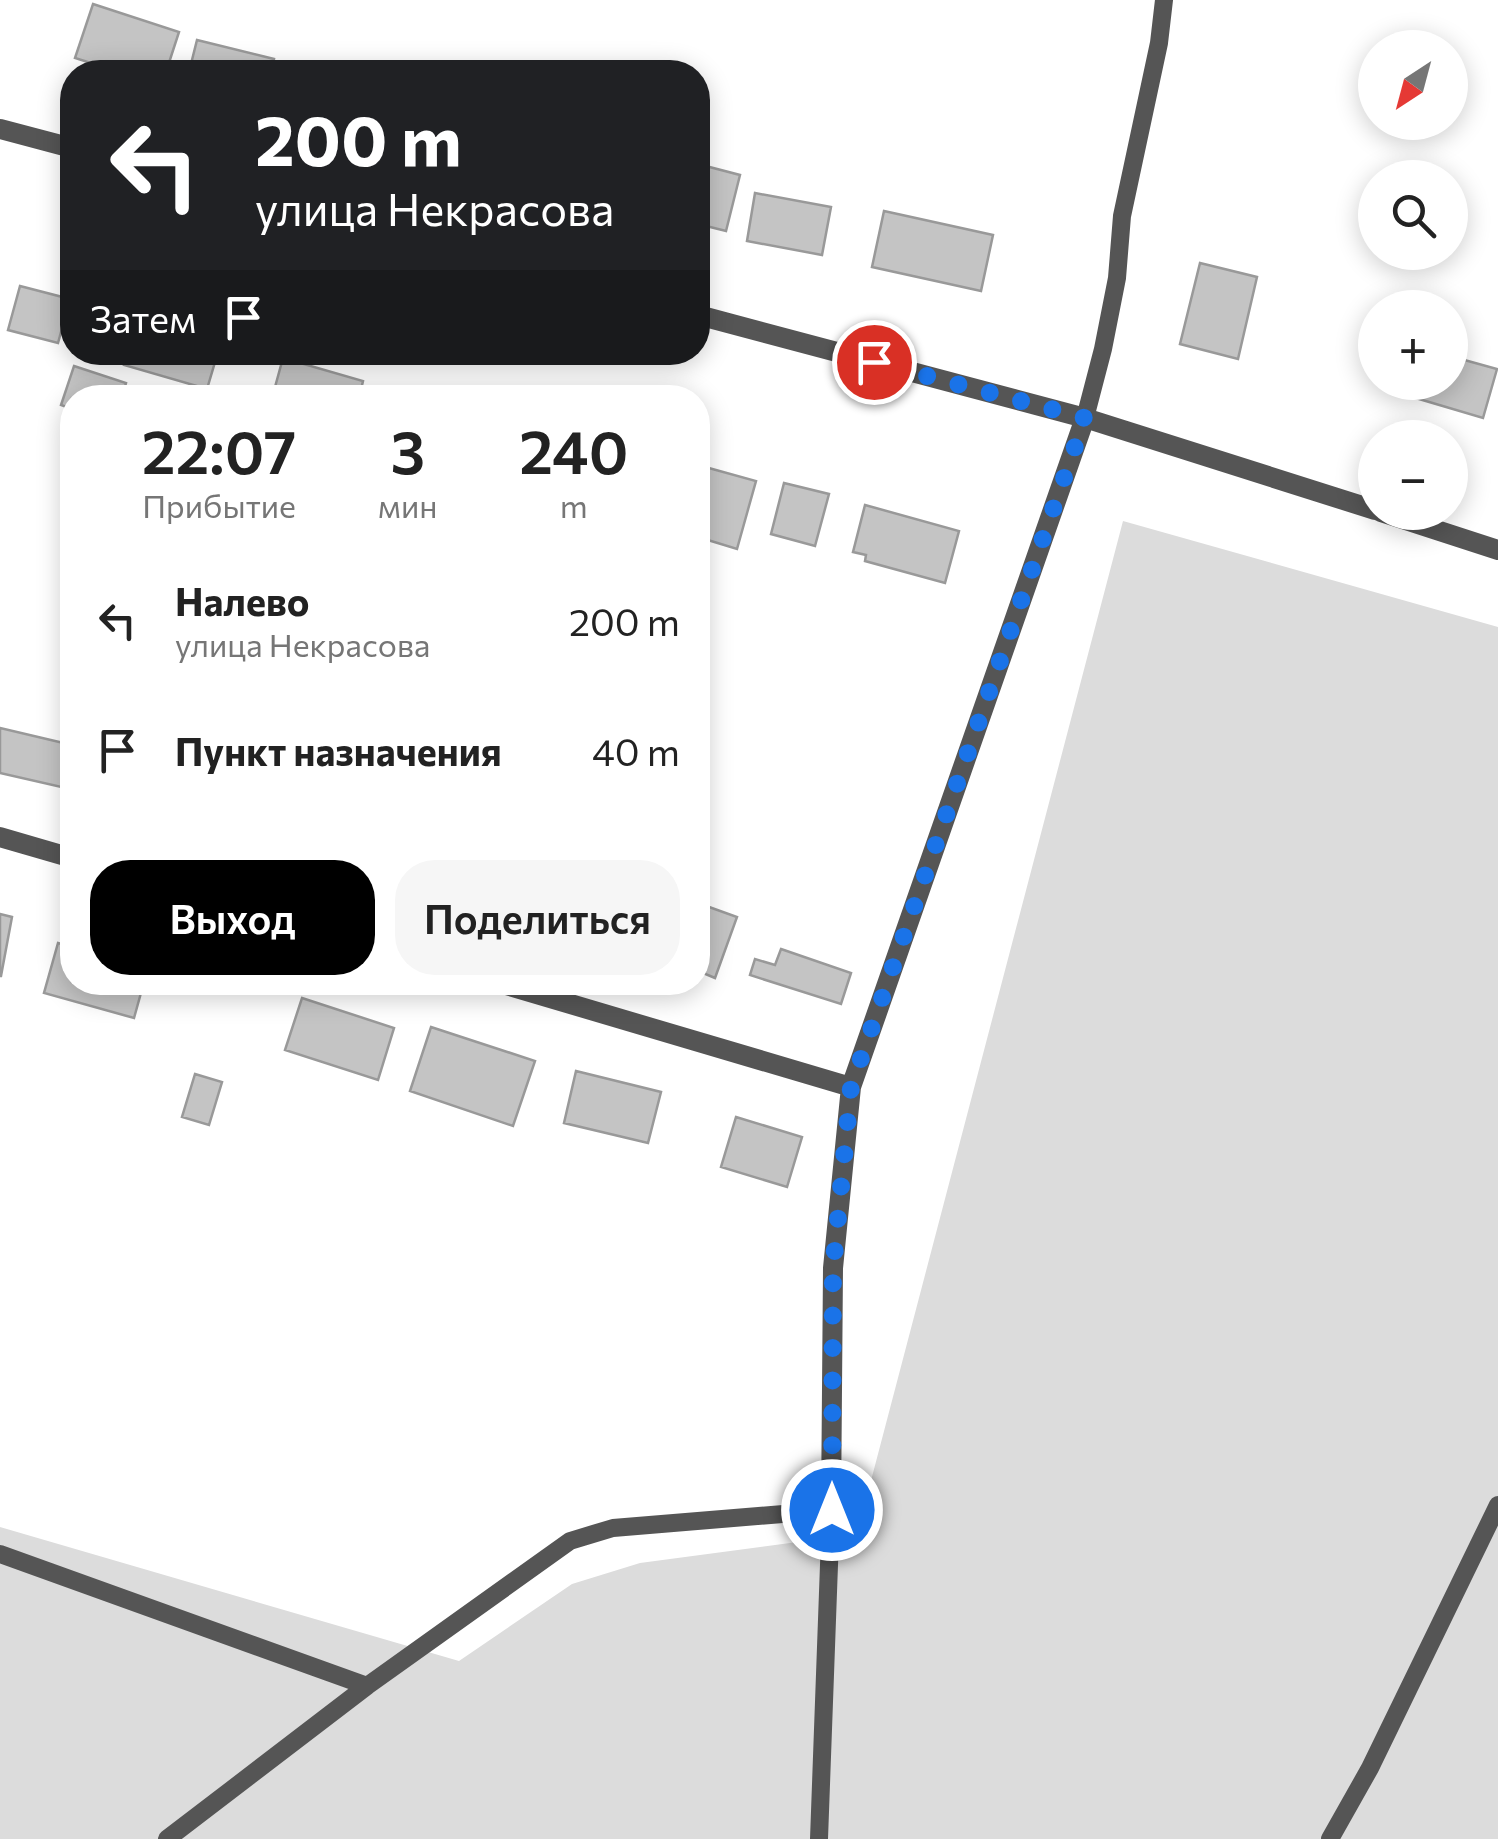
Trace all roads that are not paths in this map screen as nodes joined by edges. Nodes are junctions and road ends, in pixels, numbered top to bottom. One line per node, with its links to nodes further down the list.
1 (1164, 0): 5 (lane)
2 (0, 129): 3 (street)
3 (60, 145)
4 (710, 318): 5 (street)
5 (1085, 418): 6 (street); 12 (street)
6 (1358, 506)
7 (1435, 530): 8 (street)
8 (1498, 550)
9 (0, 836): 10 (street)
10 (60, 854)
11 (540, 995): 12 (street)
12 (851, 1087): 14 (street)
13 (1498, 1505): 19 (lane)
14 (832, 1510): 16 (lane); 18 (lane)
15 (0, 1554): 16 (lane)
16 (367, 1686): 17 (lane)
17 (167, 1839)
18 (819, 1839)
19 (1330, 1839)

